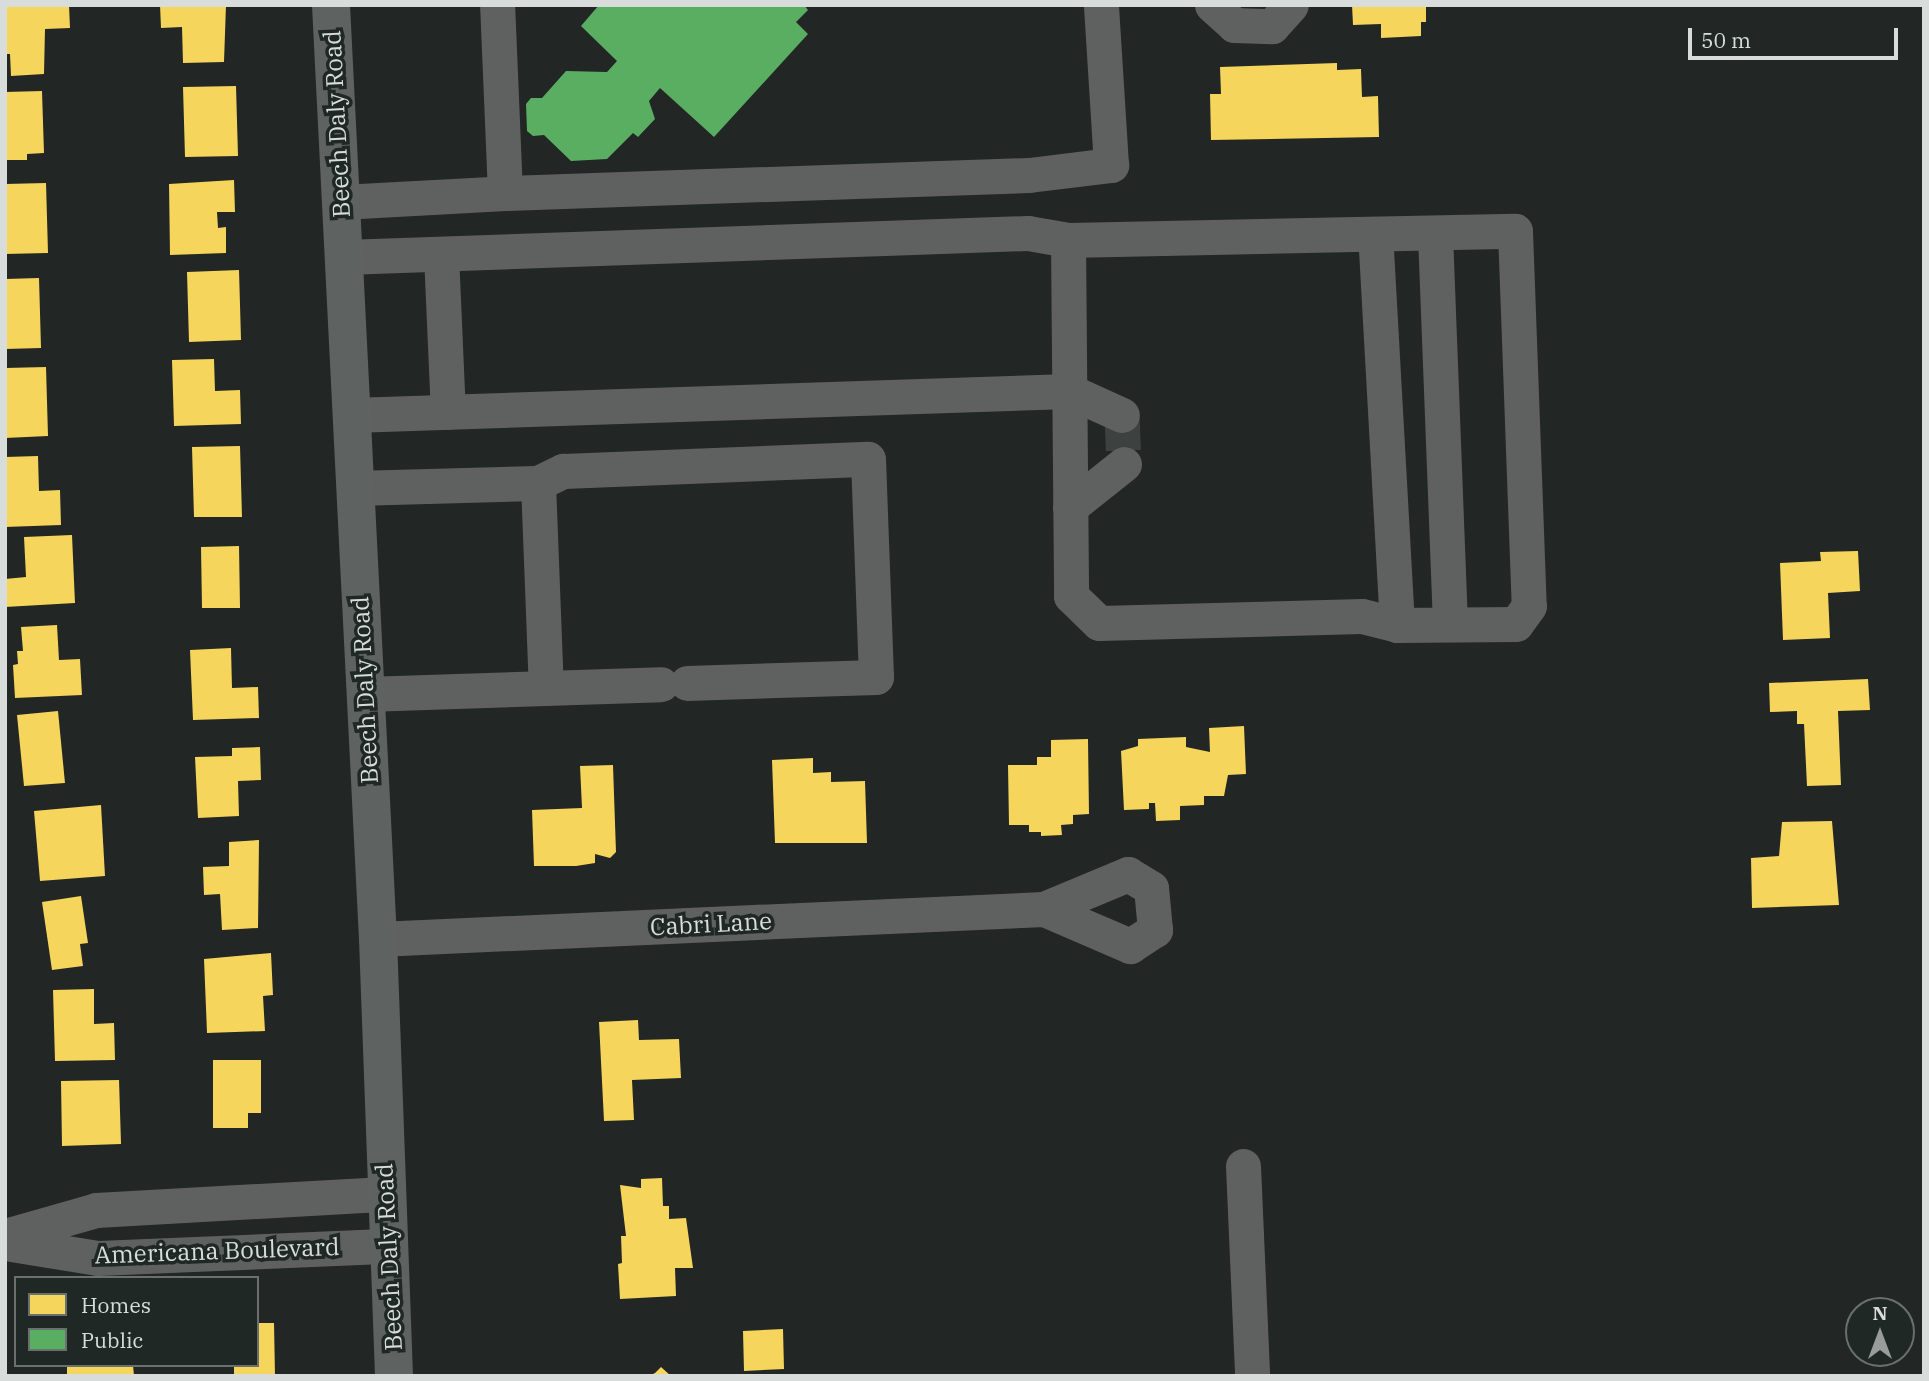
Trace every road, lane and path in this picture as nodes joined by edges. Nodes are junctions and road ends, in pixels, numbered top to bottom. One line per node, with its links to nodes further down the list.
1 (331, 5): 7 (main road, Beech Daly Road)
2 (497, 5): 6 (street)
3 (1101, 5): 6 (street)
4 (1212, 5): 5 (street)
5 (1291, 5)
6 (505, 193): 7 (street)
7 (341, 202): 12 (main road, Beech Daly Road)
8 (1435, 234): 9 (street); 21 (street); 21 (street)
9 (1375, 236): 10 (street); 22 (street)
10 (1068, 240): 11 (street); 13 (street)
11 (441, 254): 12 (street); 14 (street)
12 (344, 257): 15 (main road, Beech Daly Road)
13 (1069, 391): 14 (street); 16 (street); 20 (street)
14 (448, 412): 15 (street)
15 (352, 415): 19 (main road, Beech Daly Road)
16 (1122, 415)
17 (1125, 464): 20 (street)
18 (538, 482): 19 (street); 23 (street); 23 (street)
19 (355, 488): 24 (main road, Beech Daly Road)
20 (1070, 507): 22 (street)
21 (1450, 624): 22 (street)
22 (1397, 625)
23 (546, 688): 24 (street)
24 (365, 694): 26 (main road, Beech Daly Road)
25 (1044, 909): 26 (street, Cabri Lane)
26 (378, 939): 28 (main road, Beech Daly Road)
27 (1243, 1166): 33 (street)
28 (385, 1194): 29 (street, Americana Boulevard); 31 (main road, Beech Daly Road)
29 (5, 1236)
30 (5, 1243): 31 (street, Americana Boulevard)
31 (388, 1246): 32 (main road, Beech Daly Road)
32 (394, 1376)
33 (1252, 1376)

